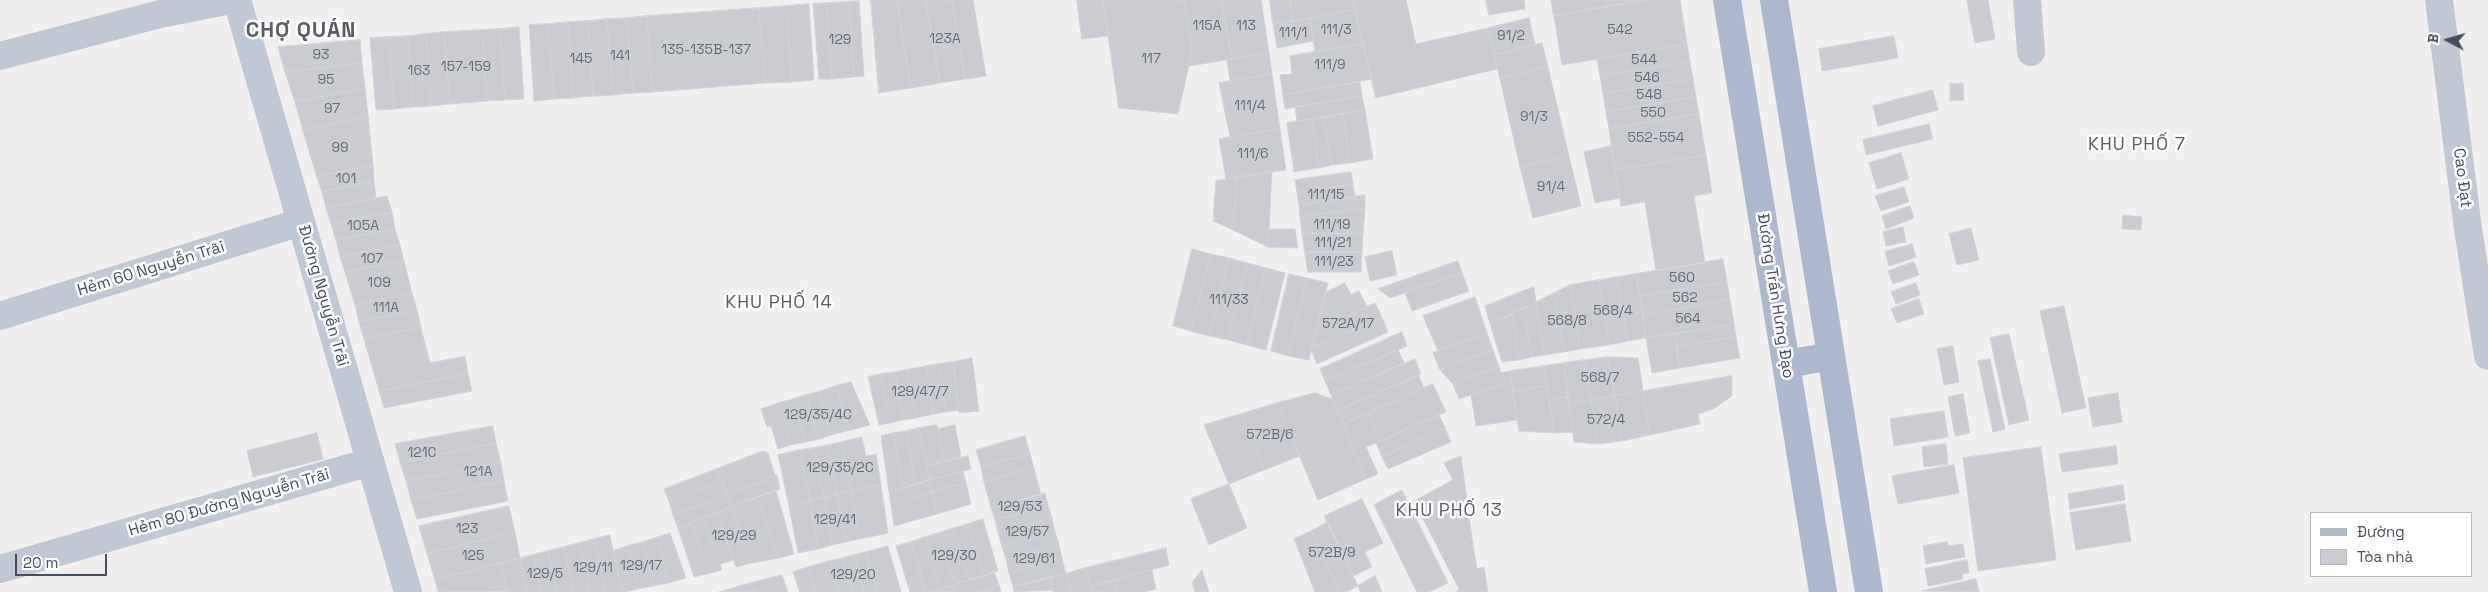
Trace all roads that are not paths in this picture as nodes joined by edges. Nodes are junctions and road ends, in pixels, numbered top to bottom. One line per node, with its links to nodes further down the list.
1 (231, 0): 8 (street)
2 (237, 0): 9 (main road, Đường Nguyễn Trãi)
3 (1727, 0): 13 (main road, Đường Trần Hưng Đạo)
4 (1774, 0): 11 (main road)
5 (2027, 0): 7 (street)
6 (2440, 0): 12 (street, Cao Đạt)
7 (2031, 52)
8 (0, 56)
9 (302, 222): 10 (street, Hẻm 60 Nguyễn Trãi); 14 (main road, Đường Nguyễn Trãi)
10 (0, 316)
11 (1831, 356): 13 (main road); 18 (main road)
12 (2488, 356)
13 (1787, 364): 17 (main road, Đường Trần Hưng Đạo)
14 (370, 462): 15 (street, Hẻm 80 Đường Nguyễn Trãi); 16 (main road, Đường Nguyễn Trãi)
15 (0, 568)
16 (408, 592)
17 (1823, 592)
18 (1869, 592)

